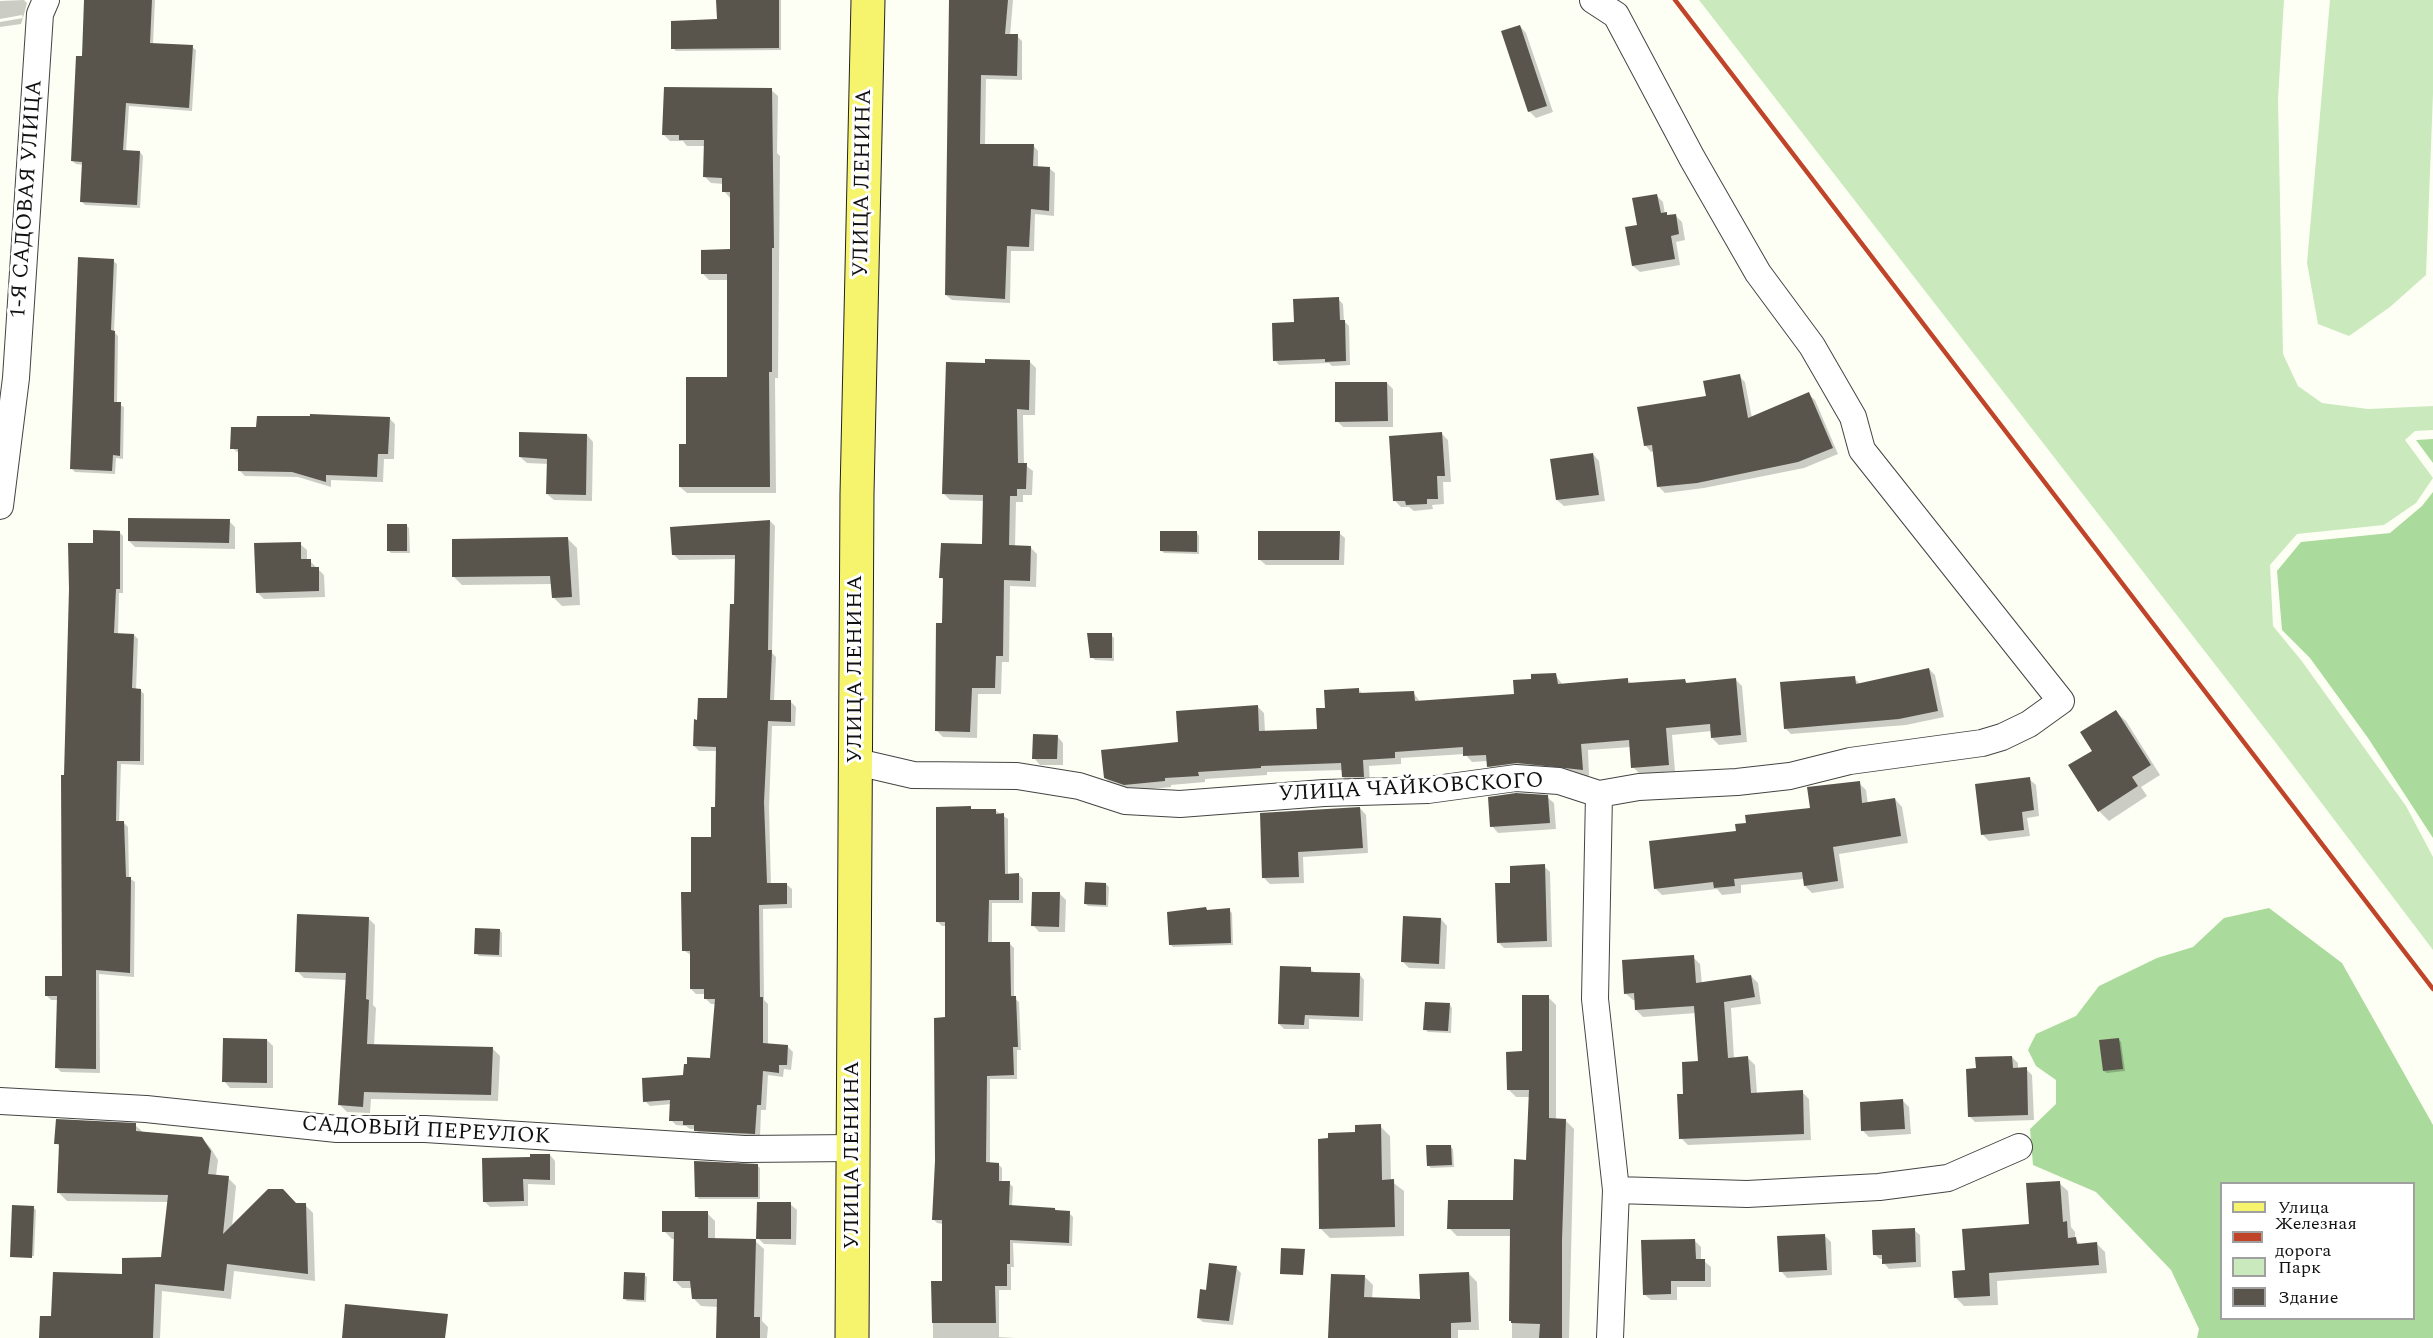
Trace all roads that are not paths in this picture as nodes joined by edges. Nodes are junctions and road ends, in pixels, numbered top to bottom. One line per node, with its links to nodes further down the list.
1 (46, 0): 4 (street, 1-Я САДОВАЯ УЛИЦА)
2 (868, 0): 5 (main road, УЛИЦА ЛЕНИНА)
3 (1593, 0): 6 (street, УЛИЦА ЧАЙКОВСКОГО)
4 (0, 506)
5 (857, 762): 6 (street, УЛИЦА ЧАЙКОВСКОГО); 9 (main road, УЛИЦА ЛЕНИНА)
6 (1599, 794): 10 (street)
7 (0, 1101): 9 (street, САДОВЫЙ ПЕРЕУЛОК)
8 (2019, 1147): 10 (street)
9 (854, 1148): 11 (main road, УЛИЦА ЛЕНИНА)
10 (1616, 1190): 12 (street)
11 (852, 1338)
12 (1610, 1338)

